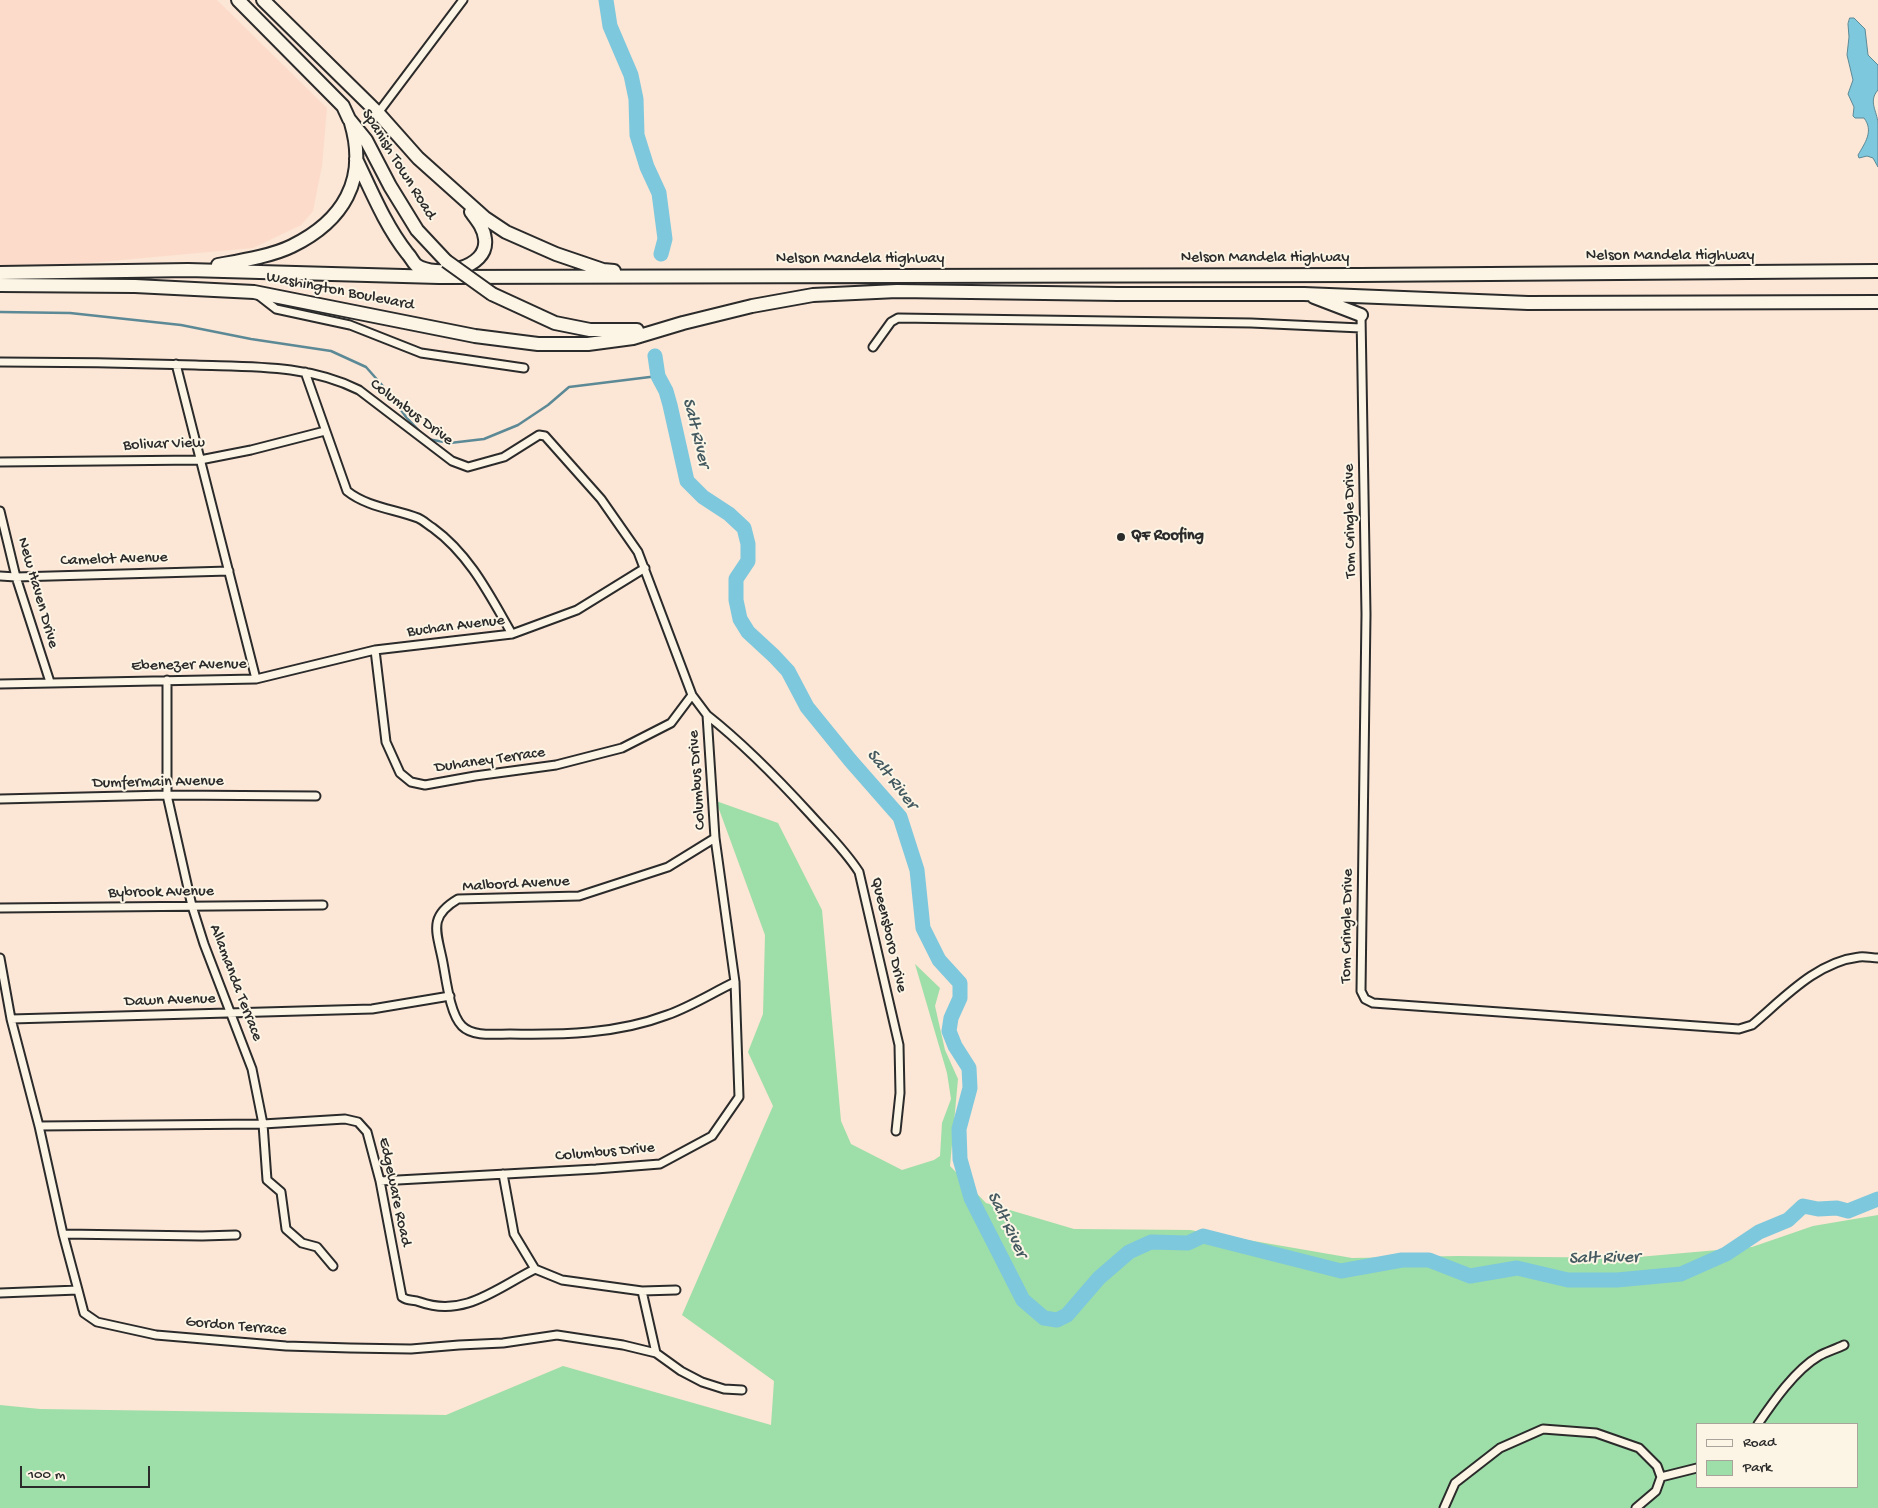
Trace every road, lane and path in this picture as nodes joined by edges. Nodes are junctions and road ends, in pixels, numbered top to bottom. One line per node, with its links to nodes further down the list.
1 (238, 0): 5 (highway, Spanish Town Road)
2 (263, 0): 4 (highway, Spanish Town Road)
3 (463, 0): 4 (street)
4 (378, 114): 7 (highway, Spanish Town Road)
5 (349, 119): 6 (highway); 17 (highway, Spanish Town Road, bridge)
6 (356, 159): 7 (highway); 8 (highway)
7 (452, 189): 11 (highway, Spanish Town Road)
8 (188, 270): 10 (highway, Washington Boulevard); 11 (highway, Washington Boulevard)
9 (1878, 271): 11 (highway, Nelson Mandela Highway)
10 (0, 273)
11 (652, 276)
12 (0, 285): 13 (highway, Washington Boulevard)
13 (254, 292): 17 (highway, Washington Boulevard); 21 (street)
14 (1304, 294): 15 (highway, Nelson Mandela Highway); 16 (highway); 17 (highway, Nelson Mandela Highway)
15 (1878, 302)
16 (1361, 321): 18 (street); 47 (street, Tom Cringle Drive)
17 (669, 326)
18 (873, 347)
19 (0, 362): 20 (street, Columbus Drive)
20 (176, 364): 22 (street, Columbus Drive); 24 (street)
21 (524, 368)
22 (305, 372): 23 (street); 27 (street, Columbus Drive)
23 (325, 431): 24 (street, Bolivar View); 31 (street)
24 (200, 460): 25 (street, Bolivar View); 28 (street)
25 (0, 462)
26 (0, 510): 30 (street, New Haven Drive)
27 (645, 568): 31 (street, Buchan Avenue); 37 (street, Columbus Drive)
28 (229, 570): 30 (street, Camelot Avenue); 33 (street)
29 (0, 576): 30 (street, Camelot Avenue)
30 (16, 577): 35 (street, New Haven Drive)
31 (512, 634): 32 (street, Buchan Avenue)
32 (375, 650): 33 (street, Ebenezer Avenue); 37 (street, Duhaney Terrace)
33 (256, 679): 34 (street, Ebenezer Avenue)
34 (168, 680): 35 (street, Ebenezer Avenue); 39 (street, Allamanda Terrace)
35 (50, 682): 36 (street, Ebenezer Avenue)
36 (0, 684)
37 (692, 695): 38 (street, Columbus Drive)
38 (707, 715): 42 (street, Columbus Drive); 54 (street, Queensboro Drive)
39 (167, 795): 40 (street, Dumfermain Avenue); 41 (street, Dumfermain Avenue); 43 (street, Allamanda Terrace)
40 (316, 796)
41 (0, 799)
42 (715, 838): 48 (street, Columbus Drive); 49 (street, Malbord Avenue)
43 (192, 906): 44 (street, Bybrook Avenue); 45 (street, Bybrook Avenue); 50 (street, Allamanda Terrace)
44 (323, 906)
45 (0, 908)
46 (0, 958): 51 (street, Gordon Terrace)
47 (1878, 958)
48 (735, 982): 49 (street, Malbord Avenue); 55 (street, Columbus Drive)
49 (450, 996): 50 (street, Dawn Avenue)
50 (231, 1013): 51 (street, Dawn Avenue); 52 (street, Allamanda Terrace)
51 (11, 1019): 53 (street, Gordon Terrace)
52 (263, 1124): 53 (street, Edgeware Road); 56 (street, Edgeware Road); 59 (street, Allamanda Terrace)
53 (39, 1126): 57 (street, Gordon Terrace)
54 (896, 1131)
55 (502, 1174): 56 (street, Columbus Drive); 60 (street)
56 (380, 1181): 60 (street, Edgeware Road)
57 (63, 1234): 58 (street); 61 (street, Gordon Terrace)
58 (236, 1235)
59 (333, 1266)
60 (535, 1269): 63 (street)
61 (78, 1290): 64 (street); 66 (street, Gordon Terrace)
62 (676, 1290): 63 (street)
63 (642, 1291): 66 (street)
64 (0, 1293)
65 (1844, 1345): 68 (street)
66 (656, 1353): 67 (street, Gordon Terrace)
67 (742, 1390)
68 (1759, 1423)
69 (1696, 1468): 70 (street)
70 (1661, 1477): 71 (street); 72 (street)
71 (1444, 1508)
72 (1636, 1508)

